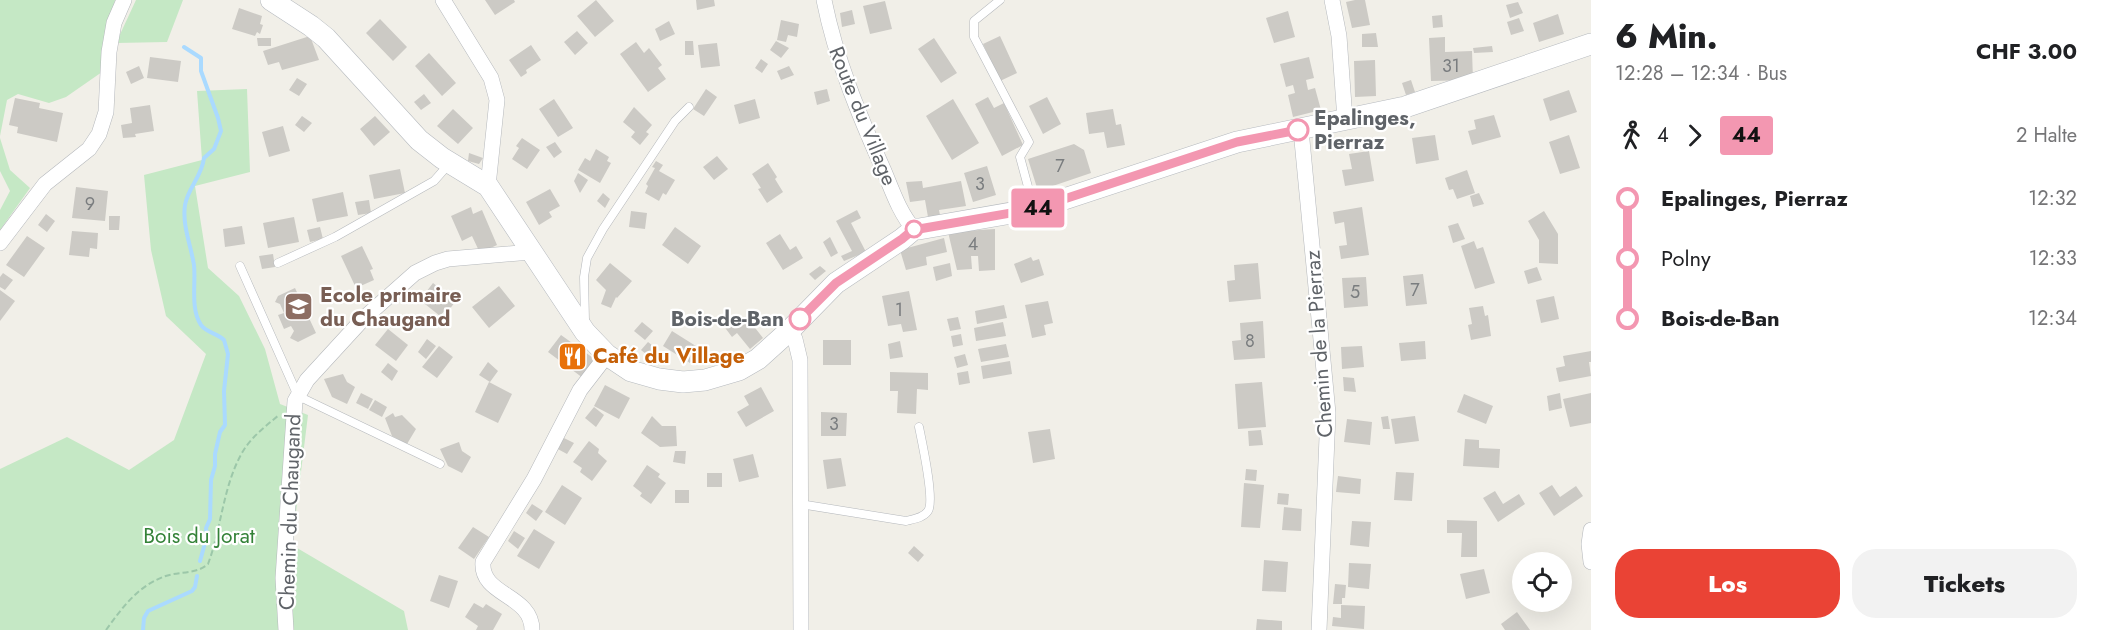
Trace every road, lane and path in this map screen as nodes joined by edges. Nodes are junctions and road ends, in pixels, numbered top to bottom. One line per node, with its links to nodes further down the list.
1 (124, 0): 15 (street)
2 (271, 0): 11 (street)
3 (443, 0): 12 (street)
4 (824, 0): 14 (street, Route du Village)
5 (1000, 0): 13 (lane)
6 (1332, 0): 9 (street)
7 (1591, 44): 9 (street)
8 (689, 107): 20 (lane)
9 (1345, 120): 10 (street)
10 (1301, 130): 13 (street); 32 (street, Chemin de la Pierraz)
11 (450, 163): 12 (street); 17 (lane)
12 (488, 186): 16 (street)
13 (1034, 209): 14 (street)
14 (914, 229): 19 (street)
15 (0, 243)
16 (531, 252): 20 (street); 22 (street, Chemin du Chaugand)
17 (278, 263)
18 (240, 266): 22 (lane)
19 (789, 331): 21 (street); 25 (street)
20 (585, 332): 21 (street)
21 (607, 355): 30 (street)
22 (297, 399): 24 (lane); 28 (path); 29 (street, Chemin du Chaugand)
23 (919, 427): 25 (lane)
24 (441, 464)
25 (800, 504): 31 (street)
26 (1591, 530): 27 (street)
27 (1591, 562)
28 (106, 630)
29 (286, 630)
30 (532, 630)
31 (801, 630)
32 (1319, 630)

